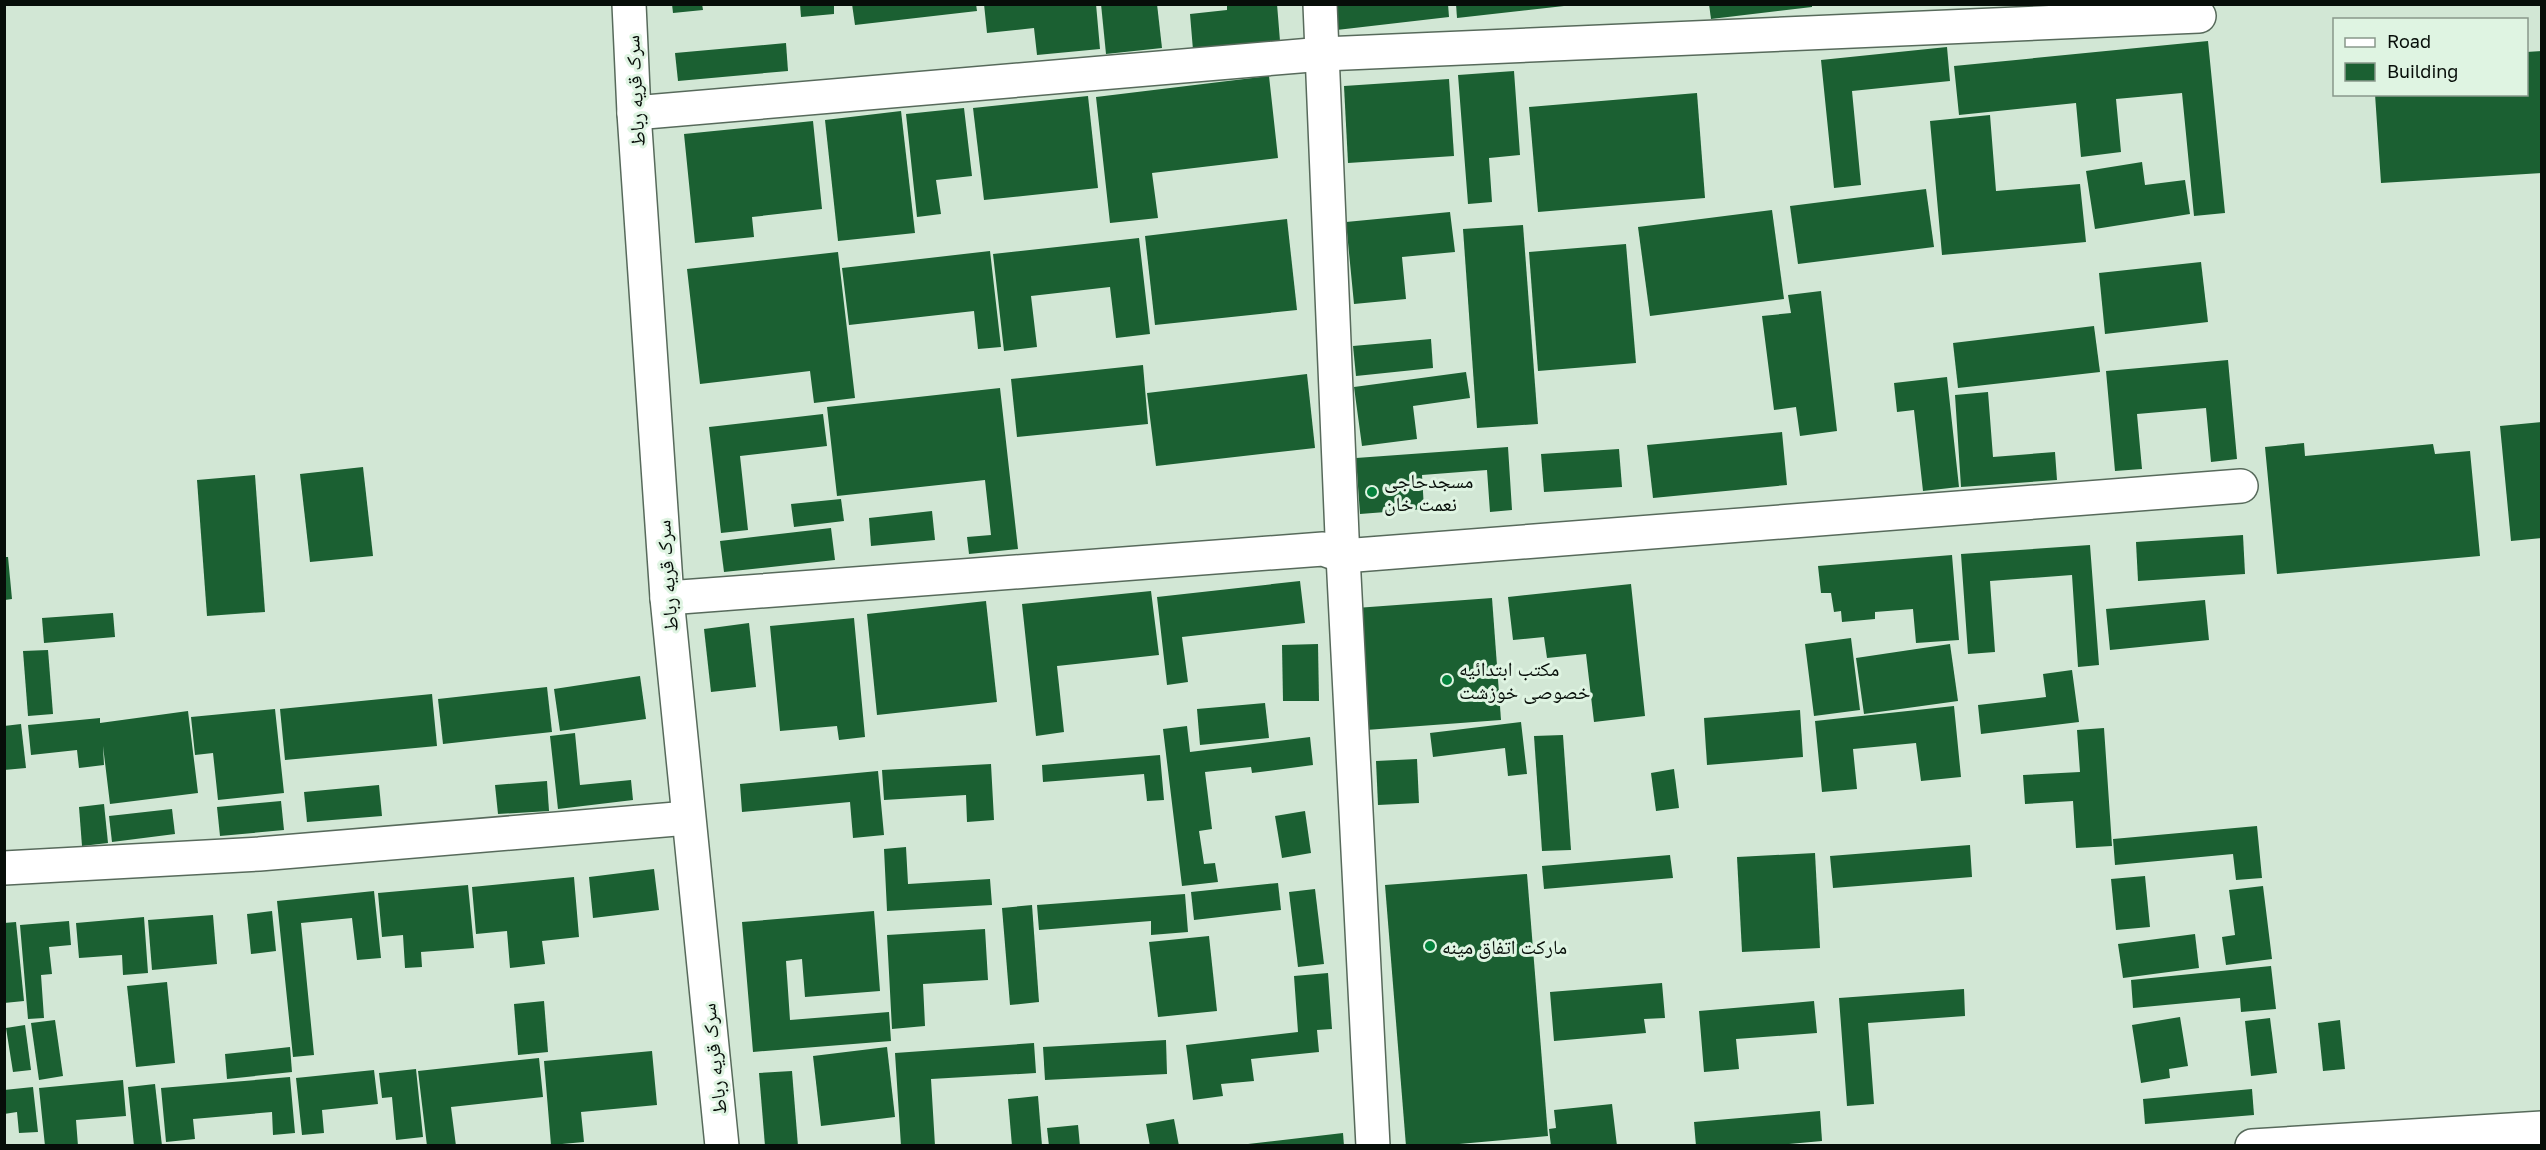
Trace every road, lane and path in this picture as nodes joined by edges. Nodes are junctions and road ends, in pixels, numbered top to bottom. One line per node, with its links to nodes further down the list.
1 (629, 4): 5 (street, سرک قریه رباط)
2 (1320, 4): 4 (street)
3 (2199, 16): 4 (street)
4 (1323, 54): 5 (street); 7 (street)
5 (634, 114): 8 (street, سرک قریه رباط)
6 (2241, 486): 7 (street)
7 (1343, 556): 8 (street); 13 (street)
8 (667, 598): 9 (street, سرک قریه رباط)
9 (688, 818): 10 (street); 12 (street, سرک قریه رباط)
10 (4, 868)
11 (2541, 1128): 14 (street)
12 (722, 1146)
13 (1373, 1146)
14 (2252, 1146)

